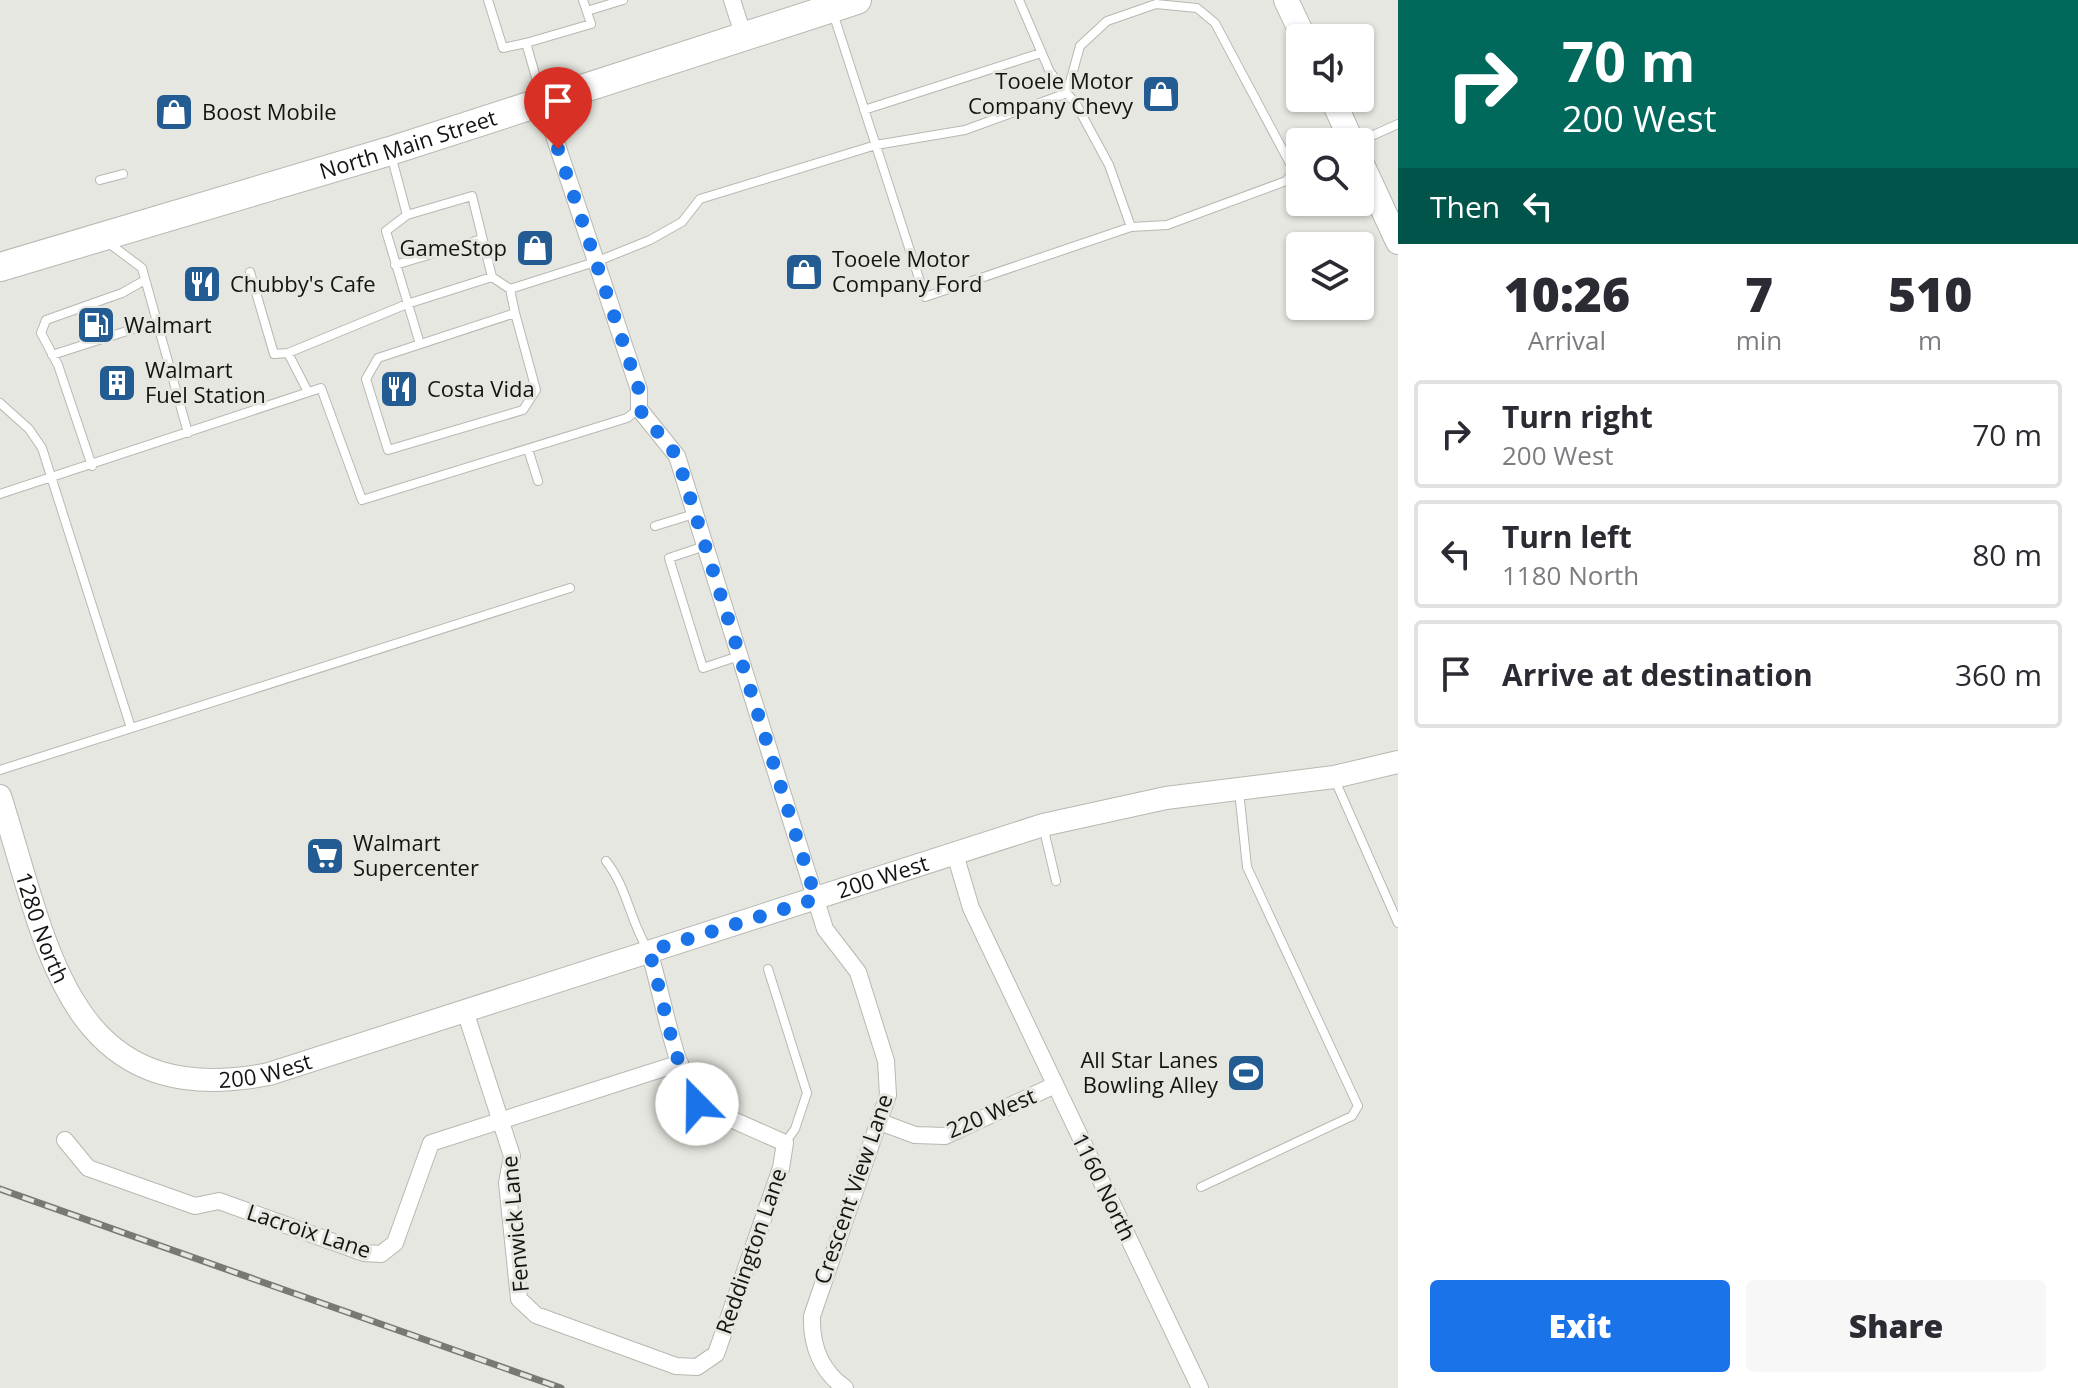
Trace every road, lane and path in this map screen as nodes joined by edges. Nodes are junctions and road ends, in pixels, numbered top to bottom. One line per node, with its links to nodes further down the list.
1 (488, 0): 11 (lane)
2 (583, 0): 8 (lane)
3 (623, 0): 8 (lane)
4 (732, 0): 10 (street)
5 (1019, 0): 12 (lane)
6 (1286, 0): 9 (main road)
7 (844, 4): 10 (highway, North Main Street); 15 (lane)
8 (587, 11): 11 (lane)
9 (1297, 24)
10 (744, 37): 14 (highway, North Main Street)
11 (526, 43): 14 (lane)
12 (1041, 53): 13 (lane); 15 (lane)
13 (1067, 93): 18 (lane); 24 (lane); 24 (lane)
14 (543, 103): 19 (highway, North Main Street); 28 (street)
15 (864, 110): 18 (lane)
16 (1398, 124): 17 (lane)
17 (1374, 135)
18 (876, 145): 24 (lane); 28 (lane)
19 (390, 151): 23 (lane); 25 (highway, North Main Street)
20 (123, 174): 21 (lane)
21 (100, 180)
22 (1374, 190): 27 (main road)
23 (407, 215): 26 (lane); 29 (lane)
24 (1131, 227)
25 (102, 239): 30 (highway); 33 (lane)
26 (482, 239): 29 (lane); 32 (lane)
27 (1398, 242)
28 (598, 261): 34 (lane); 43 (street)
29 (395, 265): 35 (lane)
30 (0, 267)
31 (250, 272): 39 (lane)
32 (492, 277): 34 (lane); 35 (lane)
33 (145, 280): 37 (lane); 40 (lane)
34 (510, 289): 36 (lane)
35 (407, 304): 38 (lane); 39 (lane)
36 (515, 313): 38 (lane); 38 (lane)
37 (155, 322): 40 (lane); 44 (lane)
38 (420, 344)
39 (288, 353): 41 (lane)
40 (52, 355): 46 (lane)
41 (308, 392): 44 (lane); 45 (lane)
42 (0, 403): 47 (lane)
43 (639, 409): 45 (lane); 50 (street, Crescent View Lane)
44 (188, 433): 46 (lane)
45 (528, 449): 48 (lane)
46 (92, 466): 47 (lane)
47 (53, 479): 49 (lane); 55 (lane)
48 (538, 481)
49 (0, 494)
50 (695, 514): 51 (lane); 52 (street, Crescent View Lane)
51 (655, 526)
52 (705, 546): 54 (street, Crescent View Lane); 54 (lane)
53 (570, 588): 55 (lane)
54 (740, 656): 65 (street, Crescent View Lane)
55 (131, 728): 57 (lane)
56 (1398, 762): 58 (street, 200 West)
57 (0, 770)
58 (1334, 777): 59 (street, 200 West); 66 (lane)
59 (1239, 791): 61 (street, 200 West); 77 (lane)
60 (0, 796): 70 (street, 1280 North)
61 (1043, 825): 62 (street, 200 West); 64 (lane)
62 (955, 854): 65 (street, 200 West); 72 (street, 1160 North)
63 (606, 861): 67 (lane)
64 (1056, 881)
65 (816, 899): 67 (street, 200 West); 74 (street, Crescent View Lane)
66 (1398, 923)
67 (649, 951): 69 (street, 200 West); 71 (street, Reddington Lane)
68 (768, 969): 76 (lane)
69 (465, 1011): 70 (street, 200 West); 73 (street, Fenwick Lane)
70 (108, 1045)
71 (680, 1063): 73 (street, Lacroix Lane); 76 (street, Reddington Lane)
72 (1055, 1085): 74 (street, 220 West); 80 (street, 1160 North)
73 (501, 1120): 75 (street, Lacroix Lane); 78 (street, Fenwick Lane)
74 (880, 1122): 79 (street, Crescent View Lane)
75 (65, 1140)
76 (785, 1143): 78 (street, Reddington Lane)
77 (1201, 1187)
78 (697, 1367)
79 (845, 1388)
80 (1200, 1388)

